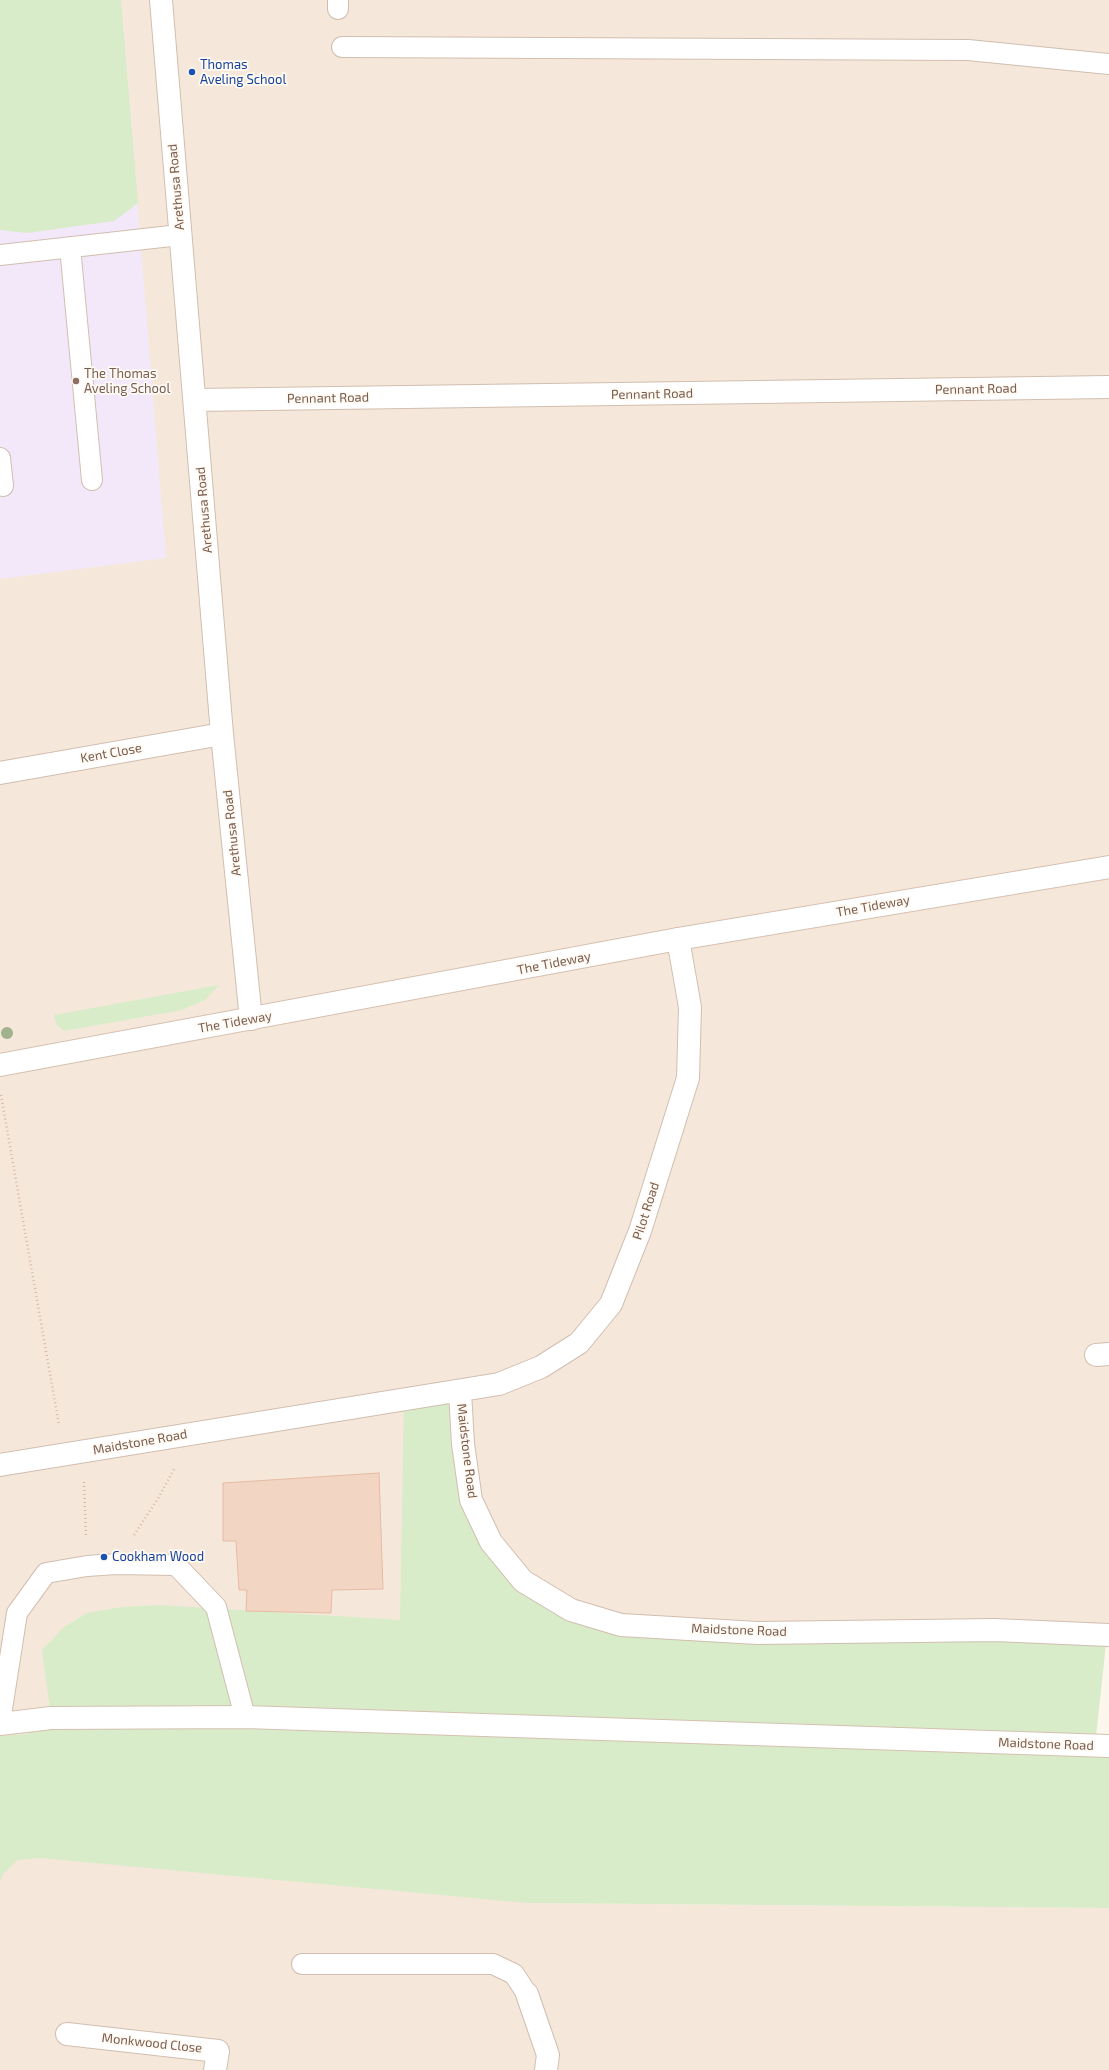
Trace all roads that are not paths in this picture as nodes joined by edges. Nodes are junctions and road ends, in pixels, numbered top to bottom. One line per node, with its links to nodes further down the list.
1 (161, 0): 4 (street, Arethusa Road)
2 (342, 47): 3 (lane)
3 (1109, 64)
4 (180, 235): 5 (lane); 8 (street, Arethusa Road)
5 (70, 247): 6 (lane); 10 (lane)
6 (0, 254)
7 (1109, 387): 8 (street, Pennant Road)
8 (195, 400): 12 (street, Arethusa Road)
9 (0, 458): 11 (lane)
10 (92, 480)
11 (3, 486)
12 (222, 734): 13 (street, Kent Close); 16 (street, Arethusa Road)
13 (0, 773)
14 (1109, 867): 15 (street, The Tideway)
15 (678, 939): 16 (street, The Tideway); 18 (street, Pilot Road)
16 (251, 1019): 17 (street, The Tideway)
17 (0, 1065)
18 (460, 1392): 19 (street, Maidstone Road); 20 (street, Maidstone Road)
19 (0, 1465)
20 (1109, 1635)
21 (245, 1717): 22 (street, Maidstone Road); 22 (lane); 23 (street, Maidstone Road)
22 (0, 1723)
23 (1109, 1746)
24 (302, 1964): 25 (lane)
25 (527, 1994): 28 (street)
26 (67, 2034): 27 (street, Monkwood Close)
27 (215, 2070)
28 (546, 2070)

